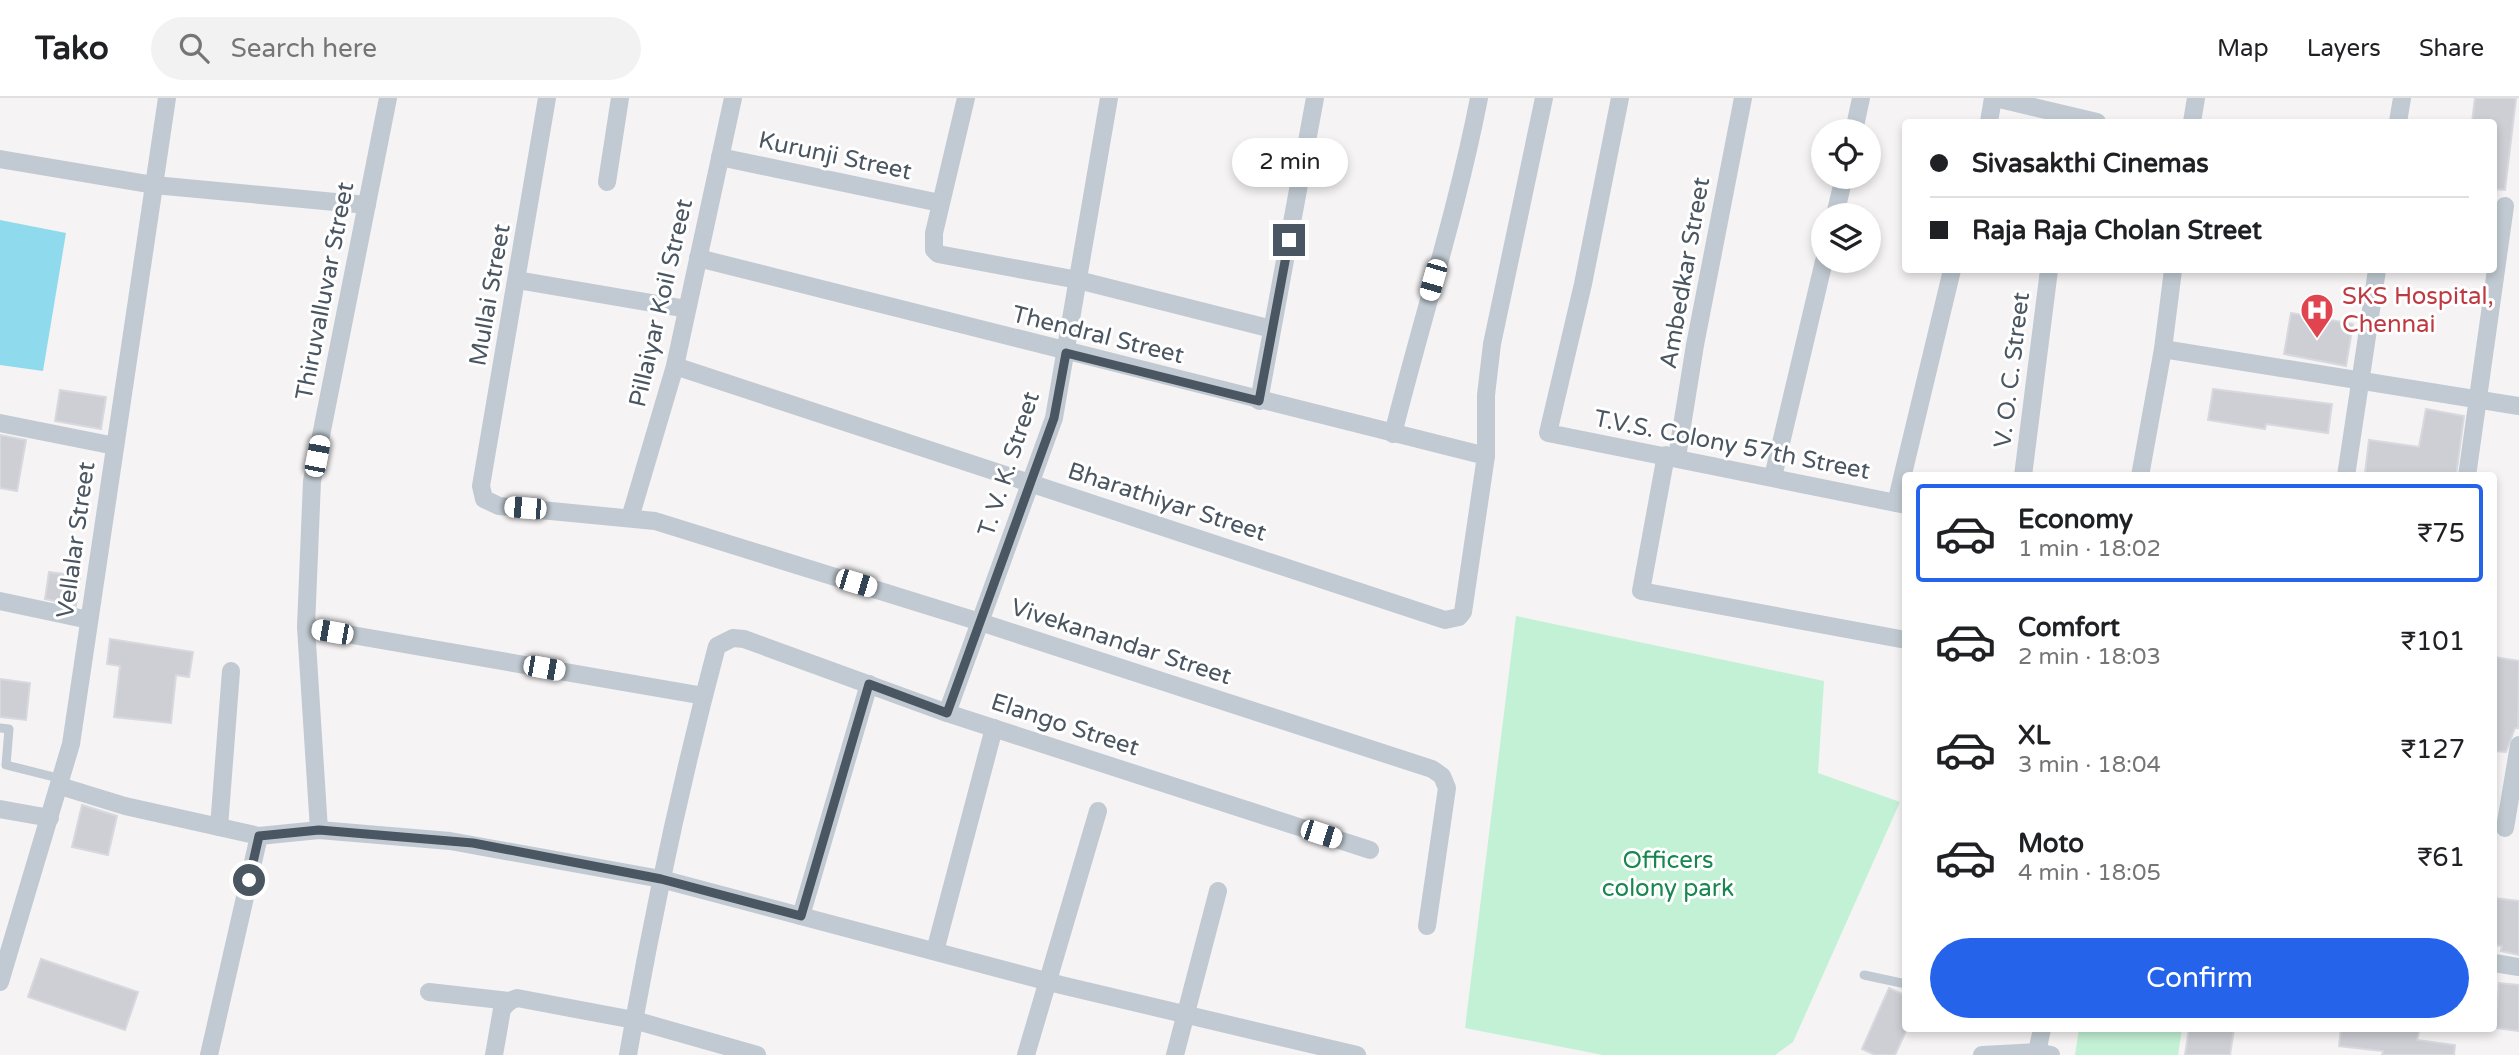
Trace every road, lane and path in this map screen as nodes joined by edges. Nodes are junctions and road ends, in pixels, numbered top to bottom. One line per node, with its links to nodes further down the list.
1 (167, 98): 25 (street, Vellalar Street)
2 (388, 98): 27 (street, Thiruvalluvar Street)
3 (547, 98): 37 (street, Mullai Street)
4 (621, 98): 24 (street)
5 (733, 98): 22 (street, Pillaiyar Koil Street)
6 (966, 98): 26 (street)
7 (1109, 98): 38 (street, T. V. K. Street)
8 (1315, 98): 40 (street)
9 (1479, 98): 49 (street)
10 (1544, 98): 51 (street)
11 (1620, 98): 52 (street, T.V.S. Colony 57th Street)
12 (1743, 98): 52 (street, Ambedkar Street)
13 (1861, 98): 17 (street)
14 (1994, 98): 18 (street); 19 (street)
15 (2196, 98): 20 (street)
16 (2402, 98): 21 (street)
17 (1857, 119)
18 (1990, 119)
19 (2061, 119)
20 (2192, 119)
21 (2398, 119)
22 (720, 157): 26 (street, Kurunji Street); 29 (street, Pillaiyar Koil Street)
23 (0, 159): 25 (street)
24 (607, 182)
25 (154, 185): 27 (street); 50 (street, Vellalar Street)
26 (940, 203): 38 (street)
27 (368, 205): 66 (street, Thiruvalluvar Street)
28 (2505, 206): 30 (street)
29 (698, 258): 39 (street, Pillaiyar Koil Street); 42 (street, Thendral Street)
30 (2497, 263)
31 (1821, 273): 58 (street)
32 (1951, 273): 53 (street)
33 (2049, 273): 54 (street, V. O. C. Street)
34 (2173, 273): 41 (street)
35 (2377, 273): 44 (street)
36 (2496, 273): 45 (street)
37 (517, 280): 39 (street); 60 (street, Mullai Street)
38 (1078, 280): 40 (street); 42 (street, T. V. K. Street)
39 (687, 309): 43 (street, Pillaiyar Koil Street)
40 (1272, 329): 46 (street)
41 (2163, 349): 44 (street); 55 (street)
42 (1066, 353): 46 (street, Thendral Street); 59 (street, T. V. K. Street)
43 (675, 366): 59 (street, Bharathiyar Street); 62 (street, Pillaiyar Koil Street)
44 (2361, 381): 45 (street); 56 (street)
45 (2478, 400): 47 (street); 57 (street)
46 (1259, 401): 49 (street, Thendral Street)
47 (2519, 406)
48 (0, 423): 50 (street)
49 (1393, 435): 51 (street, Thendral Street)
50 (115, 446): 64 (street, Vellalar Street)
51 (1486, 456): 59 (street, Bharathiyar Street)
52 (1671, 456): 58 (street, T.V.S. Colony 57th Street); 67 (street, Ambedkar Street)
53 (1908, 472)
54 (2023, 472)
55 (2141, 472)
56 (2347, 472)
57 (2468, 472)
58 (1773, 477): 61 (street, T.V.S. Colony 57th Street)
59 (1031, 483): 65 (street, T. V. K. Street)
60 (484, 499): 62 (street, Vivekanandar Street)
61 (1901, 504)
62 (630, 518): 65 (street, Vivekanandar Street)
63 (0, 601): 64 (street)
64 (89, 620): 75 (street, Vellalar Street)
65 (981, 622): 71 (street, T. V. K. Street); 87 (street, Vivekanandar Street)
66 (306, 627): 70 (street); 81 (street, Thiruvalluvar Street)
67 (1902, 639)
68 (231, 671): 79 (street)
69 (869, 684): 70 (street, Elango Street); 71 (street, Elango Street); 86 (street)
70 (704, 696): 84 (street, Elango Street)
71 (947, 713): 73 (street, Elango Street)
72 (0, 728): 75 (lane)
73 (994, 728): 83 (street, Elango Street); 88 (street)
74 (2519, 746): 80 (street)
75 (61, 782): 78 (street, Vellalar Street); 79 (street)
76 (0, 809): 78 (street)
77 (1098, 811): 93 (street)
78 (50, 818): 92 (street, Vellalar Street)
79 (219, 827): 82 (street)
80 (2506, 828)
81 (319, 830): 82 (street); 84 (street)
82 (259, 836): 102 (street)
83 (1370, 850)
84 (661, 879): 86 (street); 98 (street, Elango Street)
85 (1218, 891): 97 (street)
86 (801, 916): 88 (street)
87 (1427, 926)
88 (935, 951): 93 (street)
89 (2497, 963): 90 (street)
90 (2519, 967)
91 (1864, 975): 94 (lane)
92 (0, 982)
93 (1048, 982): 97 (street); 106 (street)
94 (1902, 983)
95 (429, 992): 96 (street)
96 (510, 1001): 98 (street); 103 (street)
97 (1186, 1014): 100 (street); 107 (street)
98 (634, 1020): 104 (street, Elango Street); 105 (street)
99 (2042, 1032): 101 (street)
100 (1310, 1049): 108 (street)
101 (2044, 1054): 109 (street)
102 (209, 1055)
103 (494, 1055)
104 (628, 1055)
105 (757, 1055)
106 (1026, 1055)
107 (1175, 1055)
108 (1357, 1055)
109 (1982, 1055)

